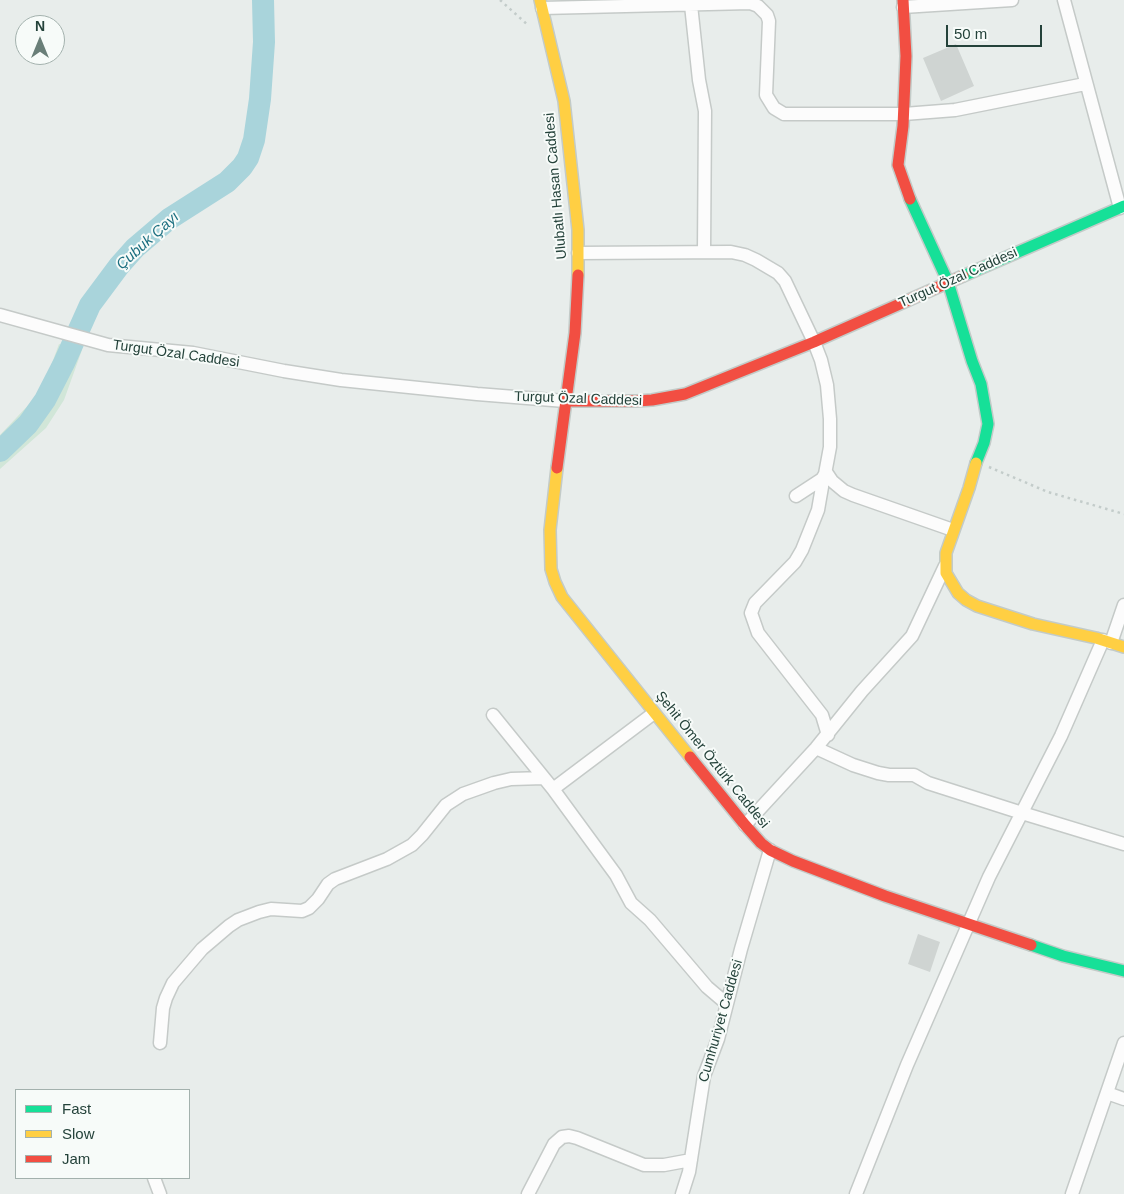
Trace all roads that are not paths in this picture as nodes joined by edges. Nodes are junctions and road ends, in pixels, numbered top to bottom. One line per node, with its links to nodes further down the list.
1 (1012, 0): 4 (street)
2 (1064, 0): 6 (street)
3 (541, 4): 5 (street); 10 (street, Ulubatlı Hasan Caddesi)
4 (903, 4): 7 (street)
5 (691, 5): 7 (street); 9 (street)
6 (1085, 84): 7 (street); 8 (street)
7 (904, 114): 11 (street)
8 (1122, 207): 11 (street, Turgut Özal Caddesi)
9 (704, 251): 10 (street); 13 (street)
10 (578, 253): 14 (street, Ulubatlı Hasan Caddesi)
11 (948, 282): 13 (street, Turgut Özal Caddesi); 17 (street)
12 (0, 315): 14 (street, Turgut Özal Caddesi)
13 (814, 342): 14 (street, Turgut Özal Caddesi); 15 (street)
14 (565, 401): 22 (street, Şehit Ömer Öztürk Caddesi)
15 (824, 475): 16 (street); 17 (street); 24 (street)
16 (796, 496)
17 (953, 530): 18 (street)
18 (945, 566): 20 (street); 24 (street)
19 (1124, 606): 20 (street)
20 (1107, 642): 21 (street); 28 (street)
21 (1124, 647)
22 (654, 713): 27 (street); 29 (street, Şehit Ömer Öztürk Caddesi)
23 (493, 715): 26 (street)
24 (828, 735): 25 (street)
25 (816, 748): 28 (street); 29 (street)
26 (544, 778): 27 (street); 35 (street)
27 (553, 789): 34 (street)
28 (1022, 814): 30 (street); 32 (street)
29 (745, 825): 31 (street, Şehit Ömer Öztürk Caddesi)
30 (1124, 844)
31 (770, 850): 32 (street, Şehit Ömer Öztürk Caddesi); 34 (street, Cumhuriyet Caddesi)
32 (970, 924): 33 (street, Şehit Ömer Öztürk Caddesi); 44 (street)
33 (1124, 971)
34 (727, 1004): 39 (street, Cumhuriyet Caddesi)
35 (160, 1043)
36 (1124, 1043): 37 (street)
37 (1107, 1093): 38 (street); 45 (street)
38 (1124, 1099)
39 (691, 1160): 42 (street); 43 (street, Cumhuriyet Caddesi)
40 (154, 1179): 41 (street)
41 (160, 1194)
42 (528, 1194)
43 (682, 1194)
44 (856, 1194)
45 (1072, 1194)

